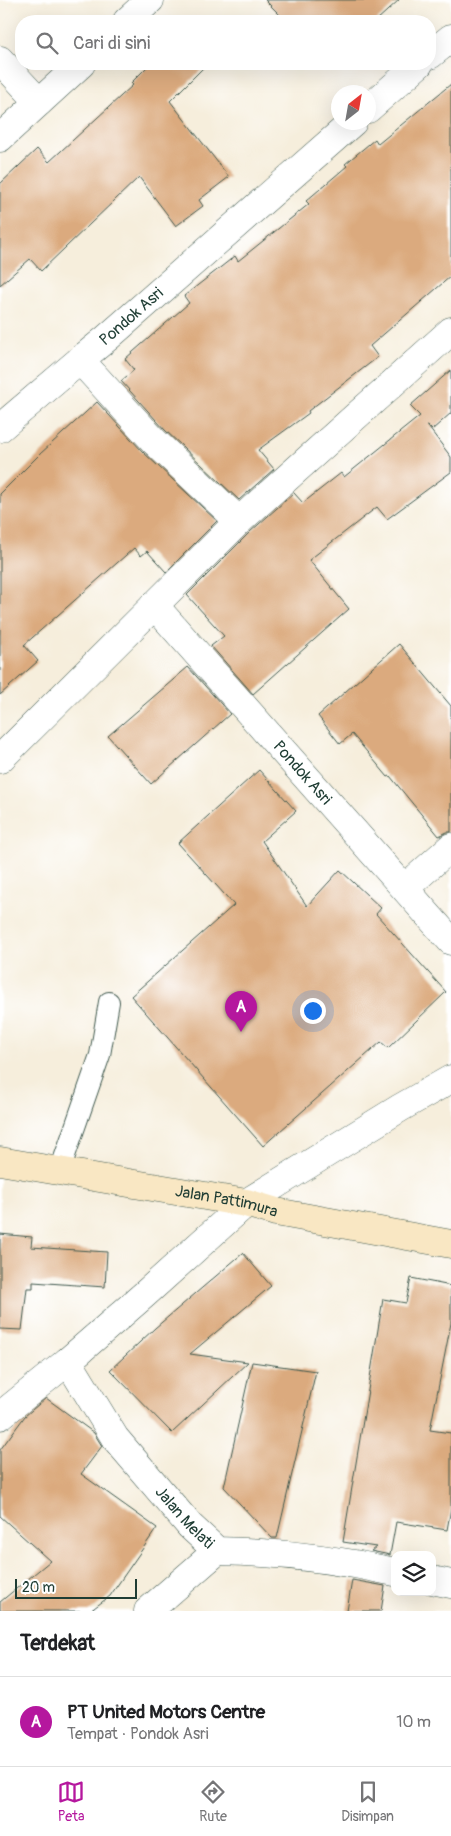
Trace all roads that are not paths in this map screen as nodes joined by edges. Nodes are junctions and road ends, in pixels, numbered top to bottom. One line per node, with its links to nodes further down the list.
1 (150, 0): 2 (street)
2 (134, 15)
3 (451, 38): 4 (street)
4 (436, 50)
5 (0, 60): 8 (street)
6 (74, 70): 8 (street)
7 (413, 70): 9 (street)
8 (39, 102): 11 (street)
9 (376, 102)
10 (344, 130): 13 (street, Pondok Asri)
11 (0, 138)
12 (451, 331): 15 (street)
13 (80, 360): 14 (street, Pondok Asri); 15 (street)
14 (0, 428)
15 (239, 522): 16 (street)
16 (154, 605): 17 (street); 19 (street, Pondok Asri)
17 (0, 759)
18 (451, 847): 19 (street)
19 (405, 888): 20 (street, Pondok Asri)
20 (451, 941)
21 (109, 1002): 24 (lane)
22 (451, 1078): 25 (street)
23 (0, 1161): 24 (street, Jalan Pattimura)
24 (60, 1170): 25 (street, Jalan Pattimura)
25 (246, 1203): 26 (street, Jalan Pattimura); 27 (street)
26 (451, 1244)
27 (68, 1361): 28 (street); 29 (street, Jalan Melati)
28 (0, 1416)
29 (217, 1551): 30 (street, Jalan Melati); 33 (street)
30 (391, 1571)
31 (436, 1581): 32 (street)
32 (451, 1584)
33 (148, 1611)

